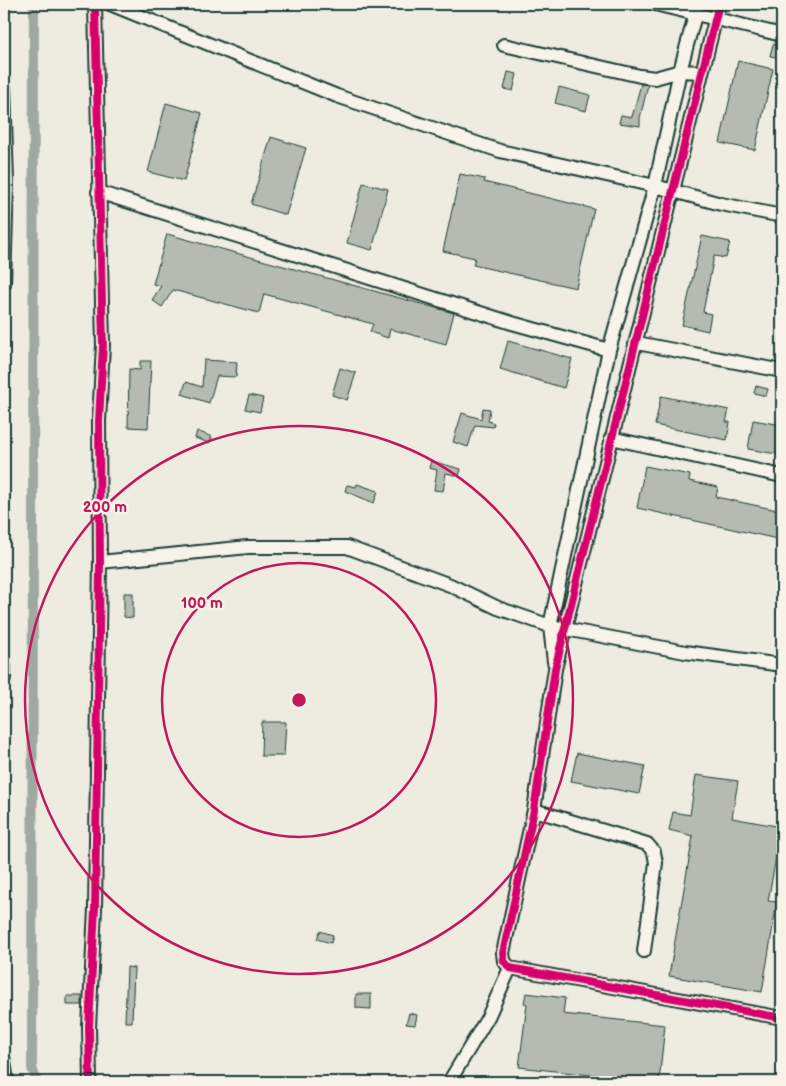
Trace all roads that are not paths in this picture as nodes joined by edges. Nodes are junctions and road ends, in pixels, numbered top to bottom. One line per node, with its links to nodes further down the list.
1 (96, 4): 14 (street)
2 (110, 4): 12 (street)
3 (655, 4): 5 (street)
4 (720, 4): 6 (street)
5 (697, 9): 6 (street); 9 (street)
6 (716, 20): 7 (street); 10 (street)
7 (782, 35)
8 (504, 45): 9 (street)
9 (680, 71): 10 (street); 12 (street)
10 (702, 72): 13 (street)
11 (4, 88): 16 (street)
12 (655, 186): 13 (street); 18 (street)
13 (672, 191): 15 (street); 17 (street)
14 (98, 192): 18 (street); 24 (street)
15 (782, 216)
16 (4, 284)
17 (637, 343): 19 (street); 20 (street)
18 (609, 350): 22 (street)
19 (782, 370)
20 (611, 438): 21 (street); 23 (street)
21 (782, 476)
22 (573, 520): 23 (street); 25 (street)
23 (591, 524): 26 (street)
24 (100, 562): 27 (street); 39 (street)
25 (558, 589): 26 (street); 27 (street)
26 (575, 591): 28 (street)
27 (550, 626): 28 (street); 31 (street)
28 (566, 629): 29 (street); 31 (street)
29 (782, 664)
30 (4, 667): 32 (street)
31 (555, 669): 33 (street)
32 (4, 678)
33 (534, 810): 34 (street); 35 (street)
34 (644, 951)
35 (510, 968): 36 (street); 40 (street)
36 (782, 1018)
37 (4, 1061): 38 (street)
38 (7, 1082)
39 (90, 1082)
40 (449, 1082)

